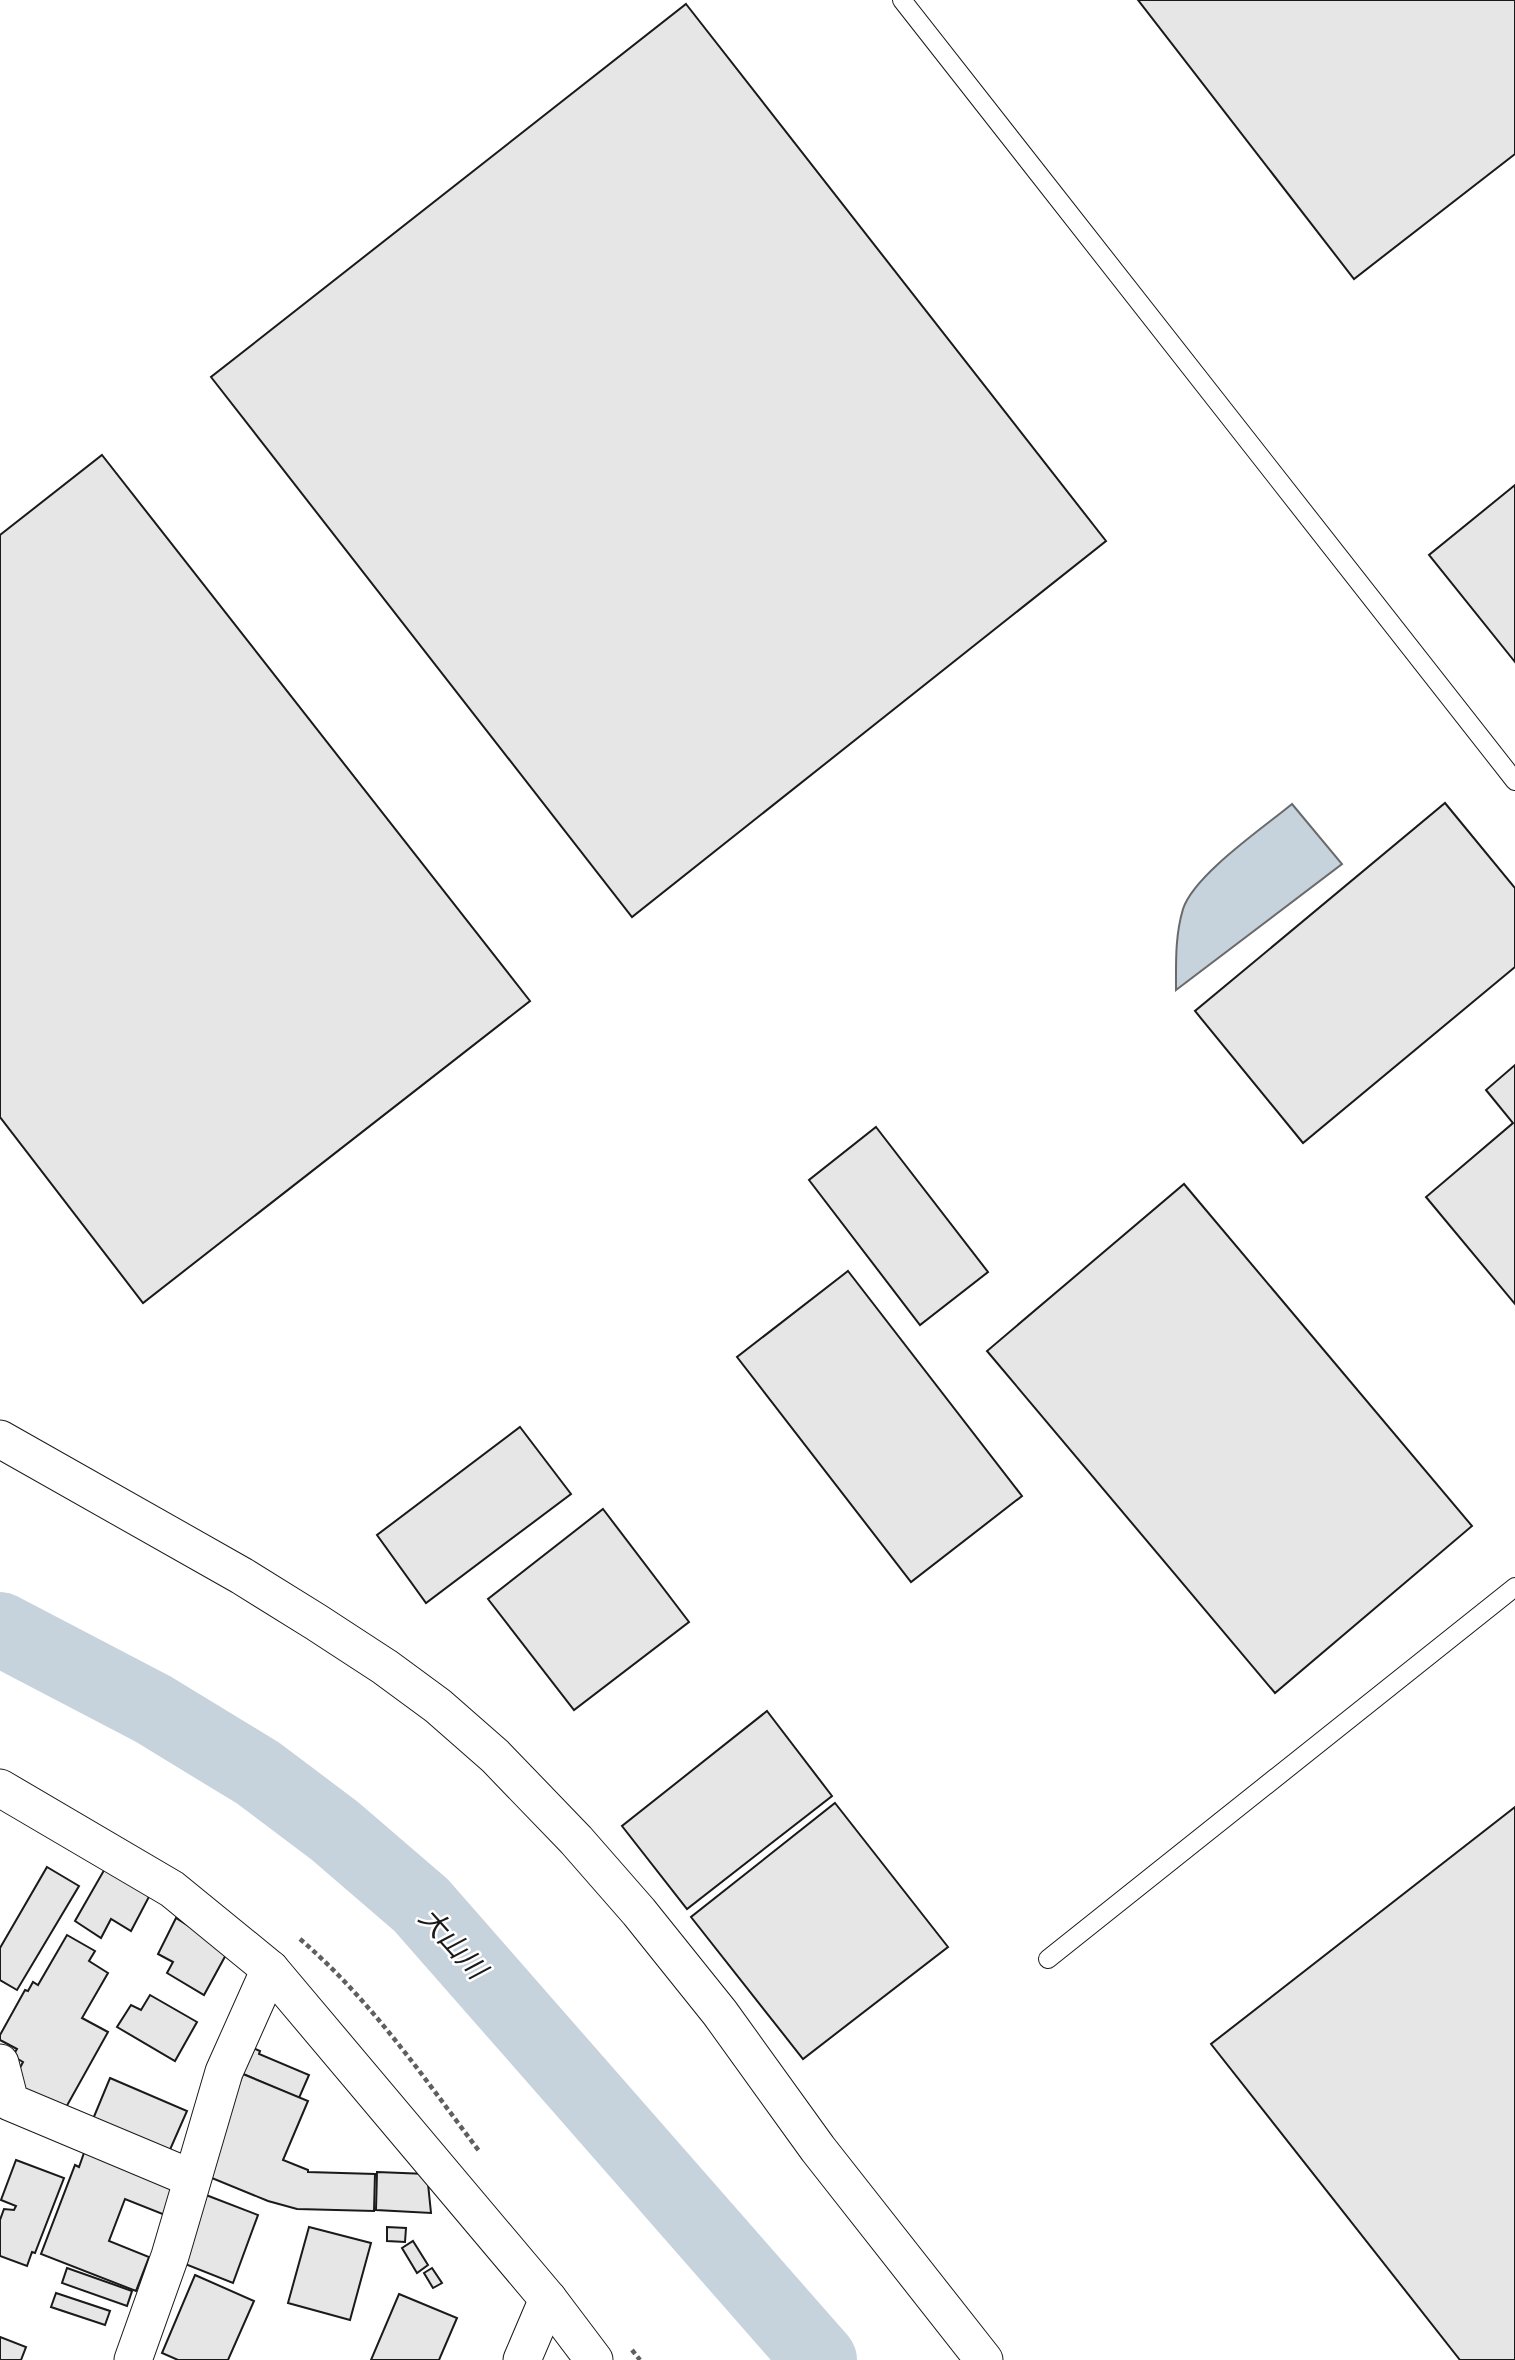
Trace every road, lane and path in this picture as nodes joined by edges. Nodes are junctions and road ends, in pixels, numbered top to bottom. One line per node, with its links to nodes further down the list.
1 (902, 0): 2 (lane)
2 (1515, 781)
3 (0, 1439): 14 (street)
4 (1515, 1587): 6 (lane)
5 (0, 1788): 7 (street)
6 (1048, 1959)
7 (270, 1969): 9 (street); 10 (street)
8 (0, 2063): 9 (street)
9 (191, 2178): 11 (street)
10 (548, 2299): 12 (street); 13 (street)
11 (133, 2360)
12 (522, 2360)
13 (594, 2360)
14 (984, 2360)

